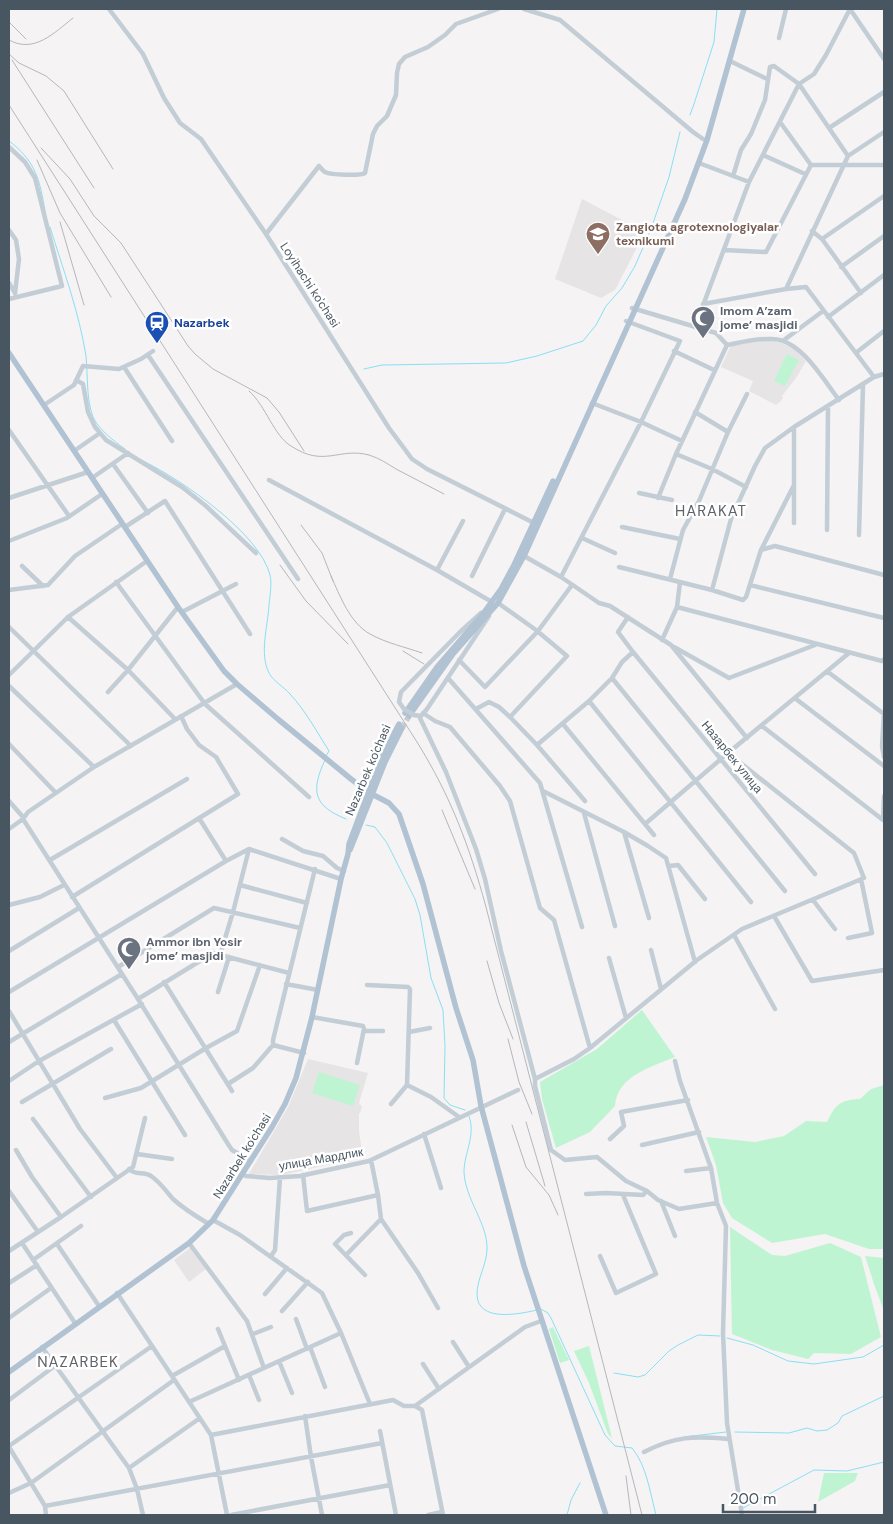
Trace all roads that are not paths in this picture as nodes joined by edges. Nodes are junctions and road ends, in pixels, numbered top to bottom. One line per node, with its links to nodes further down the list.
1 (109, 9): 30 (street, Loyihachi ko'chasi)
2 (498, 9): 30 (street)
3 (524, 9): 16 (street)
4 (742, 9): 9 (main road); 16 (main road)
5 (786, 9): 7 (street)
6 (850, 9): 8 (street); 11 (street)
7 (779, 38)
8 (884, 59)
9 (730, 61): 10 (street); 20 (main road)
10 (768, 79): 11 (street); 25 (street)
11 (799, 84): 13 (street); 14 (street)
12 (884, 92): 14 (street)
13 (780, 122): 18 (street); 22 (street)
14 (829, 128): 19 (street)
15 (884, 132): 19 (street)
16 (703, 138): 42 (main road)
17 (9, 147): 39 (street)
18 (763, 155): 24 (street); 26 (street)
19 (848, 156): 21 (street)
20 (699, 163): 25 (street); 42 (main road)
21 (843, 164): 22 (street); 23 (street); 29 (street)
22 (811, 165): 24 (street)
23 (884, 165)
24 (805, 174): 33 (street)
25 (733, 176): 26 (street)
26 (749, 182): 33 (street)
27 (884, 196): 32 (street)
28 (9, 230): 39 (street)
29 (812, 231): 32 (street); 37 (street)
30 (266, 234): 90 (street, Loyihachi ko'chasi)
31 (884, 236): 34 (street)
32 (822, 239): 34 (street)
33 (724, 250): 41 (street)
34 (841, 267): 38 (street)
35 (884, 274): 38 (street)
36 (9, 283): 39 (street)
37 (786, 289): 41 (street); 43 (street)
38 (861, 293): 44 (street)
39 (16, 294): 40 (street)
40 (9, 299)
41 (703, 304): 46 (street)
42 (634, 309): 45 (main road); 46 (street)
43 (824, 311): 44 (street); 48 (street)
44 (828, 317): 52 (street)
45 (628, 321): 50 (street); 63 (main road); 95 (main road)
46 (695, 327): 49 (street)
47 (884, 332): 52 (street)
48 (784, 340): 49 (street); 62 (street)
49 (727, 344): 56 (street)
50 (674, 351): 56 (street); 67 (street)
51 (153, 352): 54 (street)
52 (857, 352): 58 (street)
53 (9, 353): 64 (main road)
54 (148, 355): 55 (street); 114 (street)
55 (124, 367): 59 (street); 73 (street)
56 (714, 370): 66 (street)
57 (884, 374): 58 (street)
58 (874, 377): 60 (street)
59 (76, 380): 64 (street); 71 (street)
60 (863, 385): 62 (street); 99 (street)
61 (747, 394): 70 (street)
62 (839, 400): 65 (street)
63 (592, 403): 67 (street); 95 (main road)
64 (44, 405): 74 (main road)
65 (828, 406): 68 (street); 98 (street)
66 (695, 412): 70 (street); 72 (street)
67 (641, 422): 72 (street); 100 (street)
68 (794, 427): 83 (street); 84 (street)
69 (9, 430): 82 (street)
70 (728, 432): 78 (street)
71 (100, 433): 74 (street); 75 (street)
72 (682, 441): 76 (street)
73 (172, 442)
74 (74, 451): 79 (main road)
75 (128, 453): 77 (street); 104 (street)
76 (676, 454): 78 (street); 88 (street)
77 (113, 464): 80 (street); 91 (street)
78 (712, 469): 84 (street); 101 (street)
79 (88, 472): 80 (main road); 82 (street)
80 (92, 478): 86 (main road)
81 (269, 480): 110 (street)
82 (47, 485): 87 (street); 92 (street)
83 (794, 486): 94 (street); 103 (street)
84 (746, 487): 124 (street)
85 (639, 493): 88 (street)
86 (102, 494): 92 (street); 96 (main road)
87 (9, 498)
88 (658, 498): 89 (street)
89 (672, 500)
90 (505, 509): 95 (street, Loyihachi ko'chasi); 112 (street)
91 (148, 513): 96 (street); 123 (street)
92 (69, 516): 102 (street)
93 (463, 521): 110 (street)
94 (794, 523)
95 (535, 524): 106 (main road); 125 (main road)
96 (123, 526): 107 (main road); 121 (street)
97 (622, 527): 101 (street)
98 (827, 530)
99 (859, 535)
100 (582, 538): 105 (street); 113 (street)
101 (680, 539): 115 (street)
102 (9, 541)
103 (760, 550): 111 (street); 120 (street)
104 (256, 553)
105 (616, 553)
106 (524, 556): 113 (street); 125 (main road)
107 (147, 561): 116 (street); 127 (main road)
108 (22, 566): 121 (street)
109 (619, 567): 115 (street)
110 (437, 570): 125 (street)
111 (884, 575)
112 (472, 576)
113 (561, 577): 119 (street)
114 (298, 579)
115 (670, 580): 117 (street)
116 (116, 582): 128 (street); 134 (street)
117 (680, 582): 124 (street); 126 (street)
118 (236, 584): 123 (street)
119 (572, 585): 129 (street); 132 (street)
120 (750, 585): 124 (street); 130 (street)
121 (43, 586): 122 (street)
122 (9, 590)
123 (223, 590): 127 (street); 133 (street)
124 (712, 590)
125 (493, 606): 132 (street); 142 (street); 155 (main road); 155 (street)
126 (677, 607): 135 (street); 136 (street)
127 (180, 610): 134 (street); 148 (main road)
128 (68, 617): 138 (street); 143 (street)
129 (628, 618): 135 (street); 139 (street, Назарбек улица)
130 (884, 618)
131 (9, 627): 138 (street)
132 (538, 631): 142 (street); 157 (street)
133 (250, 634)
134 (155, 635): 143 (street); 153 (street)
135 (662, 640): 137 (street)
136 (816, 645): 137 (street); 140 (street)
137 (671, 646): 162 (street)
138 (34, 652): 145 (street); 165 (street)
139 (633, 652): 147 (street); 168 (street, Назарбек улица)
140 (850, 653): 141 (street); 144 (street)
141 (884, 659)
142 (459, 660): 146 (street)
143 (128, 670): 150 (street); 158 (street)
144 (828, 672): 151 (street); 167 (street)
145 (9, 675)
146 (448, 678): 154 (street); 155 (street)
147 (612, 678): 152 (street); 172 (street)
148 (237, 684): 153 (street); 174 (main road)
149 (9, 686): 170 (street)
150 (108, 692)
151 (796, 699): 161 (street); 169 (street)
152 (589, 702): 159 (street); 180 (street)
153 (205, 704): 156 (street); 177 (street)
154 (476, 709): 157 (street); 173 (street)
155 (412, 714): 251 (street); 258 (street)
156 (181, 716): 158 (street); 183 (street)
157 (510, 717): 164 (street)
158 (175, 719): 165 (street)
159 (563, 724): 164 (street); 184 (street)
160 (400, 726): 174 (main road, Nazarbek ko'chasi)
161 (762, 726): 162 (street); 176 (street)
162 (747, 738): 166 (street)
163 (9, 744): 175 (street)
164 (537, 745): 179 (street)
165 (131, 746): 170 (street)
166 (728, 753): 168 (street); 197 (street)
167 (884, 757)
168 (721, 760): 172 (street); 195 (street, Назарбек улица)
169 (884, 766)
170 (94, 767): 175 (street)
171 (187, 779): 190 (street)
172 (696, 781): 180 (street); 200 (street)
173 (543, 791): 181 (street); 212 (street)
174 (370, 792): 194 (main road, Nazarbek ko'chasi); 270 (main road)
175 (56, 793): 182 (street)
176 (884, 796)
177 (310, 797)
178 (9, 801): 182 (street)
179 (585, 801)
180 (670, 802): 184 (street); 204 (street)
181 (584, 813): 186 (street); 211 (street)
182 (23, 818): 185 (street); 190 (street)
183 (199, 818): 191 (street); 201 (street)
184 (645, 824): 187 (street)
185 (9, 829)
186 (624, 832): 192 (street); 210 (street)
187 (654, 835)
188 (282, 839): 194 (street)
189 (249, 849): 191 (street); 193 (street); 199 (street)
190 (50, 860): 198 (street)
191 (226, 861): 216 (street)
192 (668, 866): 202 (street); 223 (street)
193 (315, 869): 196 (street); 205 (street)
194 (344, 871): 196 (main road, Nazarbek ko'chasi)
195 (814, 874)
196 (341, 879): 233 (main road, Nazarbek ko'chasi)
197 (861, 879): 203 (street); 217 (street)
198 (64, 885): 201 (street); 206 (street)
199 (240, 885): 205 (street); 208 (street)
200 (785, 891)
201 (72, 897): 207 (street)
202 (705, 899)
203 (813, 900): 209 (street); 214 (street)
204 (751, 902)
205 (306, 903): 213 (street)
206 (9, 905)
207 (79, 908): 216 (street); 219 (street)
208 (233, 912): 213 (street); 220 (street); 225 (street)
209 (774, 916): 215 (street); 226 (street)
210 (649, 918)
211 (615, 926)
212 (582, 927)
213 (300, 928): 227 (street)
214 (835, 929)
215 (734, 935): 223 (street); 238 (street)
216 (98, 937): 225 (street); 234 (street)
217 (848, 938)
218 (651, 950): 232 (street)
219 (9, 951)
220 (220, 955): 221 (street); 229 (street)
221 (229, 957): 224 (street); 235 (street)
222 (609, 958): 241 (street)
223 (695, 962): 232 (street)
224 (260, 965): 227 (street); 250 (street)
225 (118, 967): 228 (street)
226 (884, 970)
227 (288, 973): 230 (street)
228 (122, 974): 236 (street); 247 (street)
229 (164, 982): 236 (street); 250 (street)
230 (286, 984): 233 (street); 249 (street)
231 (367, 985): 246 (street)
232 (662, 989): 241 (street)
233 (318, 990): 240 (main road, Nazarbek ko'chasi)
234 (9, 992)
235 (218, 992)
236 (138, 999): 237 (street)
237 (142, 1004): 242 (street); 257 (street)
238 (775, 1009)
239 (9, 1011): 247 (street)
240 (312, 1017): 244 (street); 253 (main road, Nazarbek ko'chasi)
241 (626, 1018): 251 (street)
242 (114, 1020): 254 (street); 260 (street)
243 (430, 1028): 246 (street)
244 (364, 1031): 245 (street); 256 (street)
245 (383, 1031)
246 (409, 1032): 263 (street)
247 (23, 1033): 248 (street); 254 (street)
248 (9, 1042)
249 (273, 1045): 253 (street); 262 (street)
250 (206, 1048): 257 (street); 262 (street)
251 (590, 1048): 258 (street)
252 (111, 1049): 261 (street)
253 (304, 1053): 283 (main road, Nazarbek ko'chasi)
254 (40, 1061): 259 (street); 261 (street)
255 (676, 1061): 267 (street)
256 (358, 1063)
257 (179, 1064): 260 (street); 283 (street)
258 (535, 1079): 293 (street)
259 (9, 1081)
260 (151, 1082): 266 (street); 276 (street)
261 (52, 1083): 268 (street); 289 (street)
262 (228, 1084): 265 (street)
263 (407, 1085): 269 (street); 271 (street)
264 (518, 1090): 270 (street, улица Мардлик)
265 (232, 1091)
266 (105, 1098)
267 (688, 1100): 274 (street); 277 (street)
268 (22, 1102)
269 (391, 1104)
270 (481, 1106): 271 (street, улица Мардлик); 329 (main road)
271 (458, 1117): 275 (street, улица Мардлик)
272 (145, 1118): 280 (street)
273 (34, 1119): 297 (street)
274 (699, 1132): 278 (street); 284 (street)
275 (424, 1134): 282 (street, улица Мардлик); 291 (street)
276 (186, 1136)
277 (610, 1139)
278 (642, 1145)
279 (16, 1150): 301 (street)
280 (137, 1154): 281 (street); 285 (street)
281 (172, 1160)
282 (371, 1160): 288 (street, улица Мардлик); 295 (street)
283 (251, 1161): 287 (main road, Nazarbek ko'chasi)
284 (712, 1168): 286 (street); 300 (street)
285 (129, 1169): 289 (street); 303 (street)
286 (686, 1172)
287 (242, 1174): 290 (street, улица Мардлик); 303 (main road, Nazarbek ko'chasi)
288 (303, 1175): 290 (street, улица Мардлик); 295 (street)
289 (117, 1178): 297 (street)
290 (280, 1178): 313 (street)
291 (440, 1188)
292 (9, 1191): 298 (street)
293 (647, 1191): 296 (street); 299 (street)
294 (586, 1194): 296 (street)
295 (378, 1195): 302 (street)
296 (623, 1195): 314 (street)
297 (90, 1197): 301 (street)
298 (11, 1200): 305 (street)
299 (661, 1201): 300 (street); 307 (street)
300 (718, 1203): 364 (street)
301 (61, 1217): 305 (street)
302 (381, 1219): 312 (street); 325 (street)
303 (212, 1222): 308 (main road, Nazarbek ko'chasi); 313 (street)
304 (81, 1226): 310 (street)
305 (38, 1232): 309 (street)
306 (352, 1233): 312 (street)
307 (674, 1236)
308 (189, 1242): 322 (main road, Nazarbek ko'chasi); 335 (street)
309 (22, 1243): 311 (street); 315 (street)
310 (57, 1244): 315 (street); 324 (street)
311 (9, 1251)
312 (347, 1254): 318 (street)
313 (271, 1256): 317 (street)
314 (600, 1256)
315 (33, 1260): 316 (street)
316 (37, 1265): 320 (street); 321 (street)
317 (288, 1268): 319 (street); 323 (street)
318 (365, 1275)
319 (308, 1282): 327 (street); 334 (street)
320 (9, 1283)
321 (51, 1288): 328 (street); 331 (street)
322 (117, 1293): 324 (main road, Nazarbek ko'chasi); 337 (street)
323 (265, 1294)
324 (99, 1306): 331 (main road, Nazarbek ko'chasi)
325 (438, 1308)
326 (9, 1310): 328 (street)
327 (282, 1311)
328 (11, 1317)
329 (540, 1318): 344 (street); 385 (main road)
330 (296, 1319): 340 (street)
331 (75, 1323): 339 (main road, Nazarbek ko'chasi)
332 (271, 1327): 335 (street)
333 (218, 1329): 338 (street)
334 (341, 1333): 340 (street); 357 (street)
335 (253, 1334): 345 (street)
336 (453, 1342): 344 (street)
337 (152, 1346): 348 (street); 353 (street)
338 (225, 1346): 348 (street); 349 (street)
339 (42, 1347): 343 (street); 346 (main road, Nazarbek ko'chasi)
340 (308, 1348): 341 (street); 350 (street)
341 (279, 1361): 345 (street); 352 (street)
342 (423, 1364): 351 (street)
343 (56, 1365): 353 (street); 354 (street)
344 (469, 1367): 351 (street)
345 (264, 1368): 347 (street)
346 (9, 1372)
347 (249, 1375): 349 (street); 355 (street)
348 (173, 1378): 356 (street); 362 (street)
349 (239, 1380): 356 (street)
350 (326, 1387)
351 (439, 1389): 358 (street)
352 (292, 1393)
353 (78, 1397): 362 (street); 366 (street)
354 (9, 1400)
355 (259, 1400)
356 (189, 1402): 360 (street)
357 (370, 1404): 358 (street); 359 (street)
358 (415, 1406): 377 (street)
359 (305, 1416): 363 (street); 368 (street)
360 (200, 1418): 363 (street); 369 (street)
361 (380, 1431): 365 (street)
362 (102, 1432): 369 (street); 371 (street)
363 (211, 1435): 370 (street)
364 (728, 1439): 367 (street); 386 (street)
365 (382, 1443): 368 (street); 372 (street)
366 (9, 1446): 371 (street)
367 (644, 1452)
368 (311, 1457): 370 (street); 375 (street)
369 (129, 1468): 373 (street)
370 (218, 1475): 373 (street); 380 (street)
371 (31, 1482): 374 (street); 376 (street)
372 (390, 1485): 375 (street); 383 (street)
373 (137, 1490): 376 (street); 379 (street)
374 (9, 1492)
375 (319, 1499): 381 (street); 382 (street)
376 (45, 1506): 378 (street)
377 (443, 1514): 384 (street)
378 (46, 1515)
379 (142, 1515)
380 (227, 1515)
381 (231, 1515)
382 (322, 1515)
383 (396, 1515)
384 (428, 1515)
385 (606, 1515)
386 (742, 1515)

